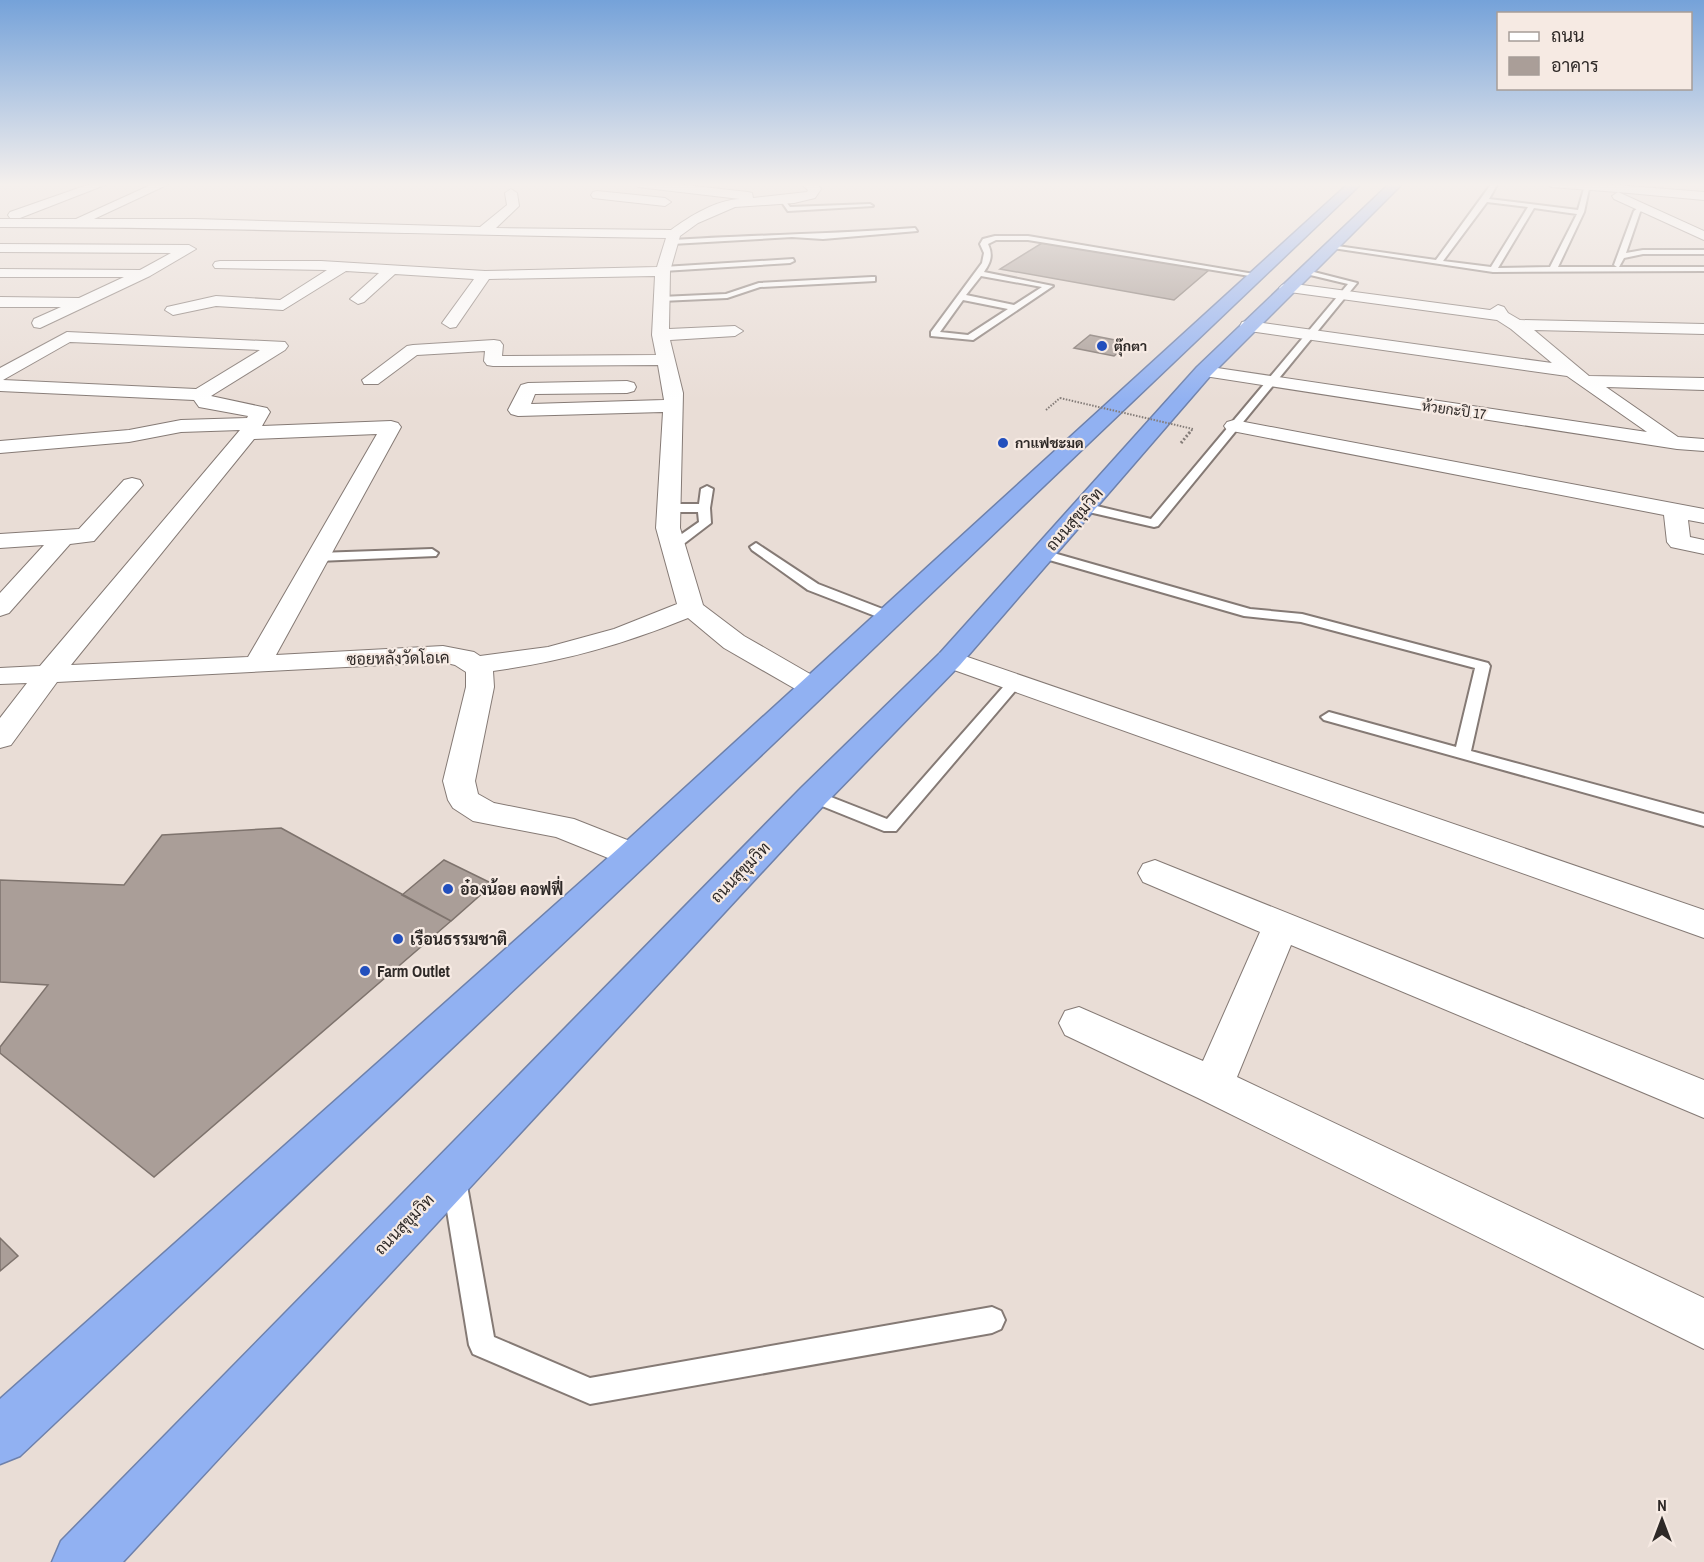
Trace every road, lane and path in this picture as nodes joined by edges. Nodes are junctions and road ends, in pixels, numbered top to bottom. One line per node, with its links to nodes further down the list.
1 (176, 256): 24 (street)
2 (589, 256): 25 (street)
3 (667, 256): 20 (street)
4 (987, 256): 26 (lane)
5 (1134, 256): 28 (lane)
6 (1277, 256): 28 (highway)
7 (1320, 256): 30 (highway, ถนนสุขุมวิท)
8 (1397, 256): 14 (lane)
9 (1443, 256): 14 (lane)
10 (1502, 256): 21 (lane)
11 (1560, 256): 22 (lane)
12 (1621, 256): 17 (lane)
13 (790, 261): 20 (lane)
14 (1438, 262): 21 (lane)
15 (220, 265): 16 (street)
16 (342, 267): 19 (street); 38 (street)
17 (1617, 269): 18 (lane); 22 (lane)
18 (1704, 269)
19 (391, 270): 27 (street); 33 (street)
20 (663, 270): 25 (street); 34 (street)
21 (1493, 270): 22 (lane)
22 (1553, 270)
23 (0, 273): 24 (street)
24 (145, 273): 36 (street)
25 (582, 273): 27 (street)
26 (979, 273): 31 (lane); 37 (lane)
27 (485, 275): 41 (street)
28 (1256, 275): 83 (highway)
29 (872, 279): 34 (lane)
30 (1296, 279): 32 (street); 32 (lane); 42 (highway, ถนนสุขุมวิท)
31 (962, 297): 37 (lane); 37 (lane)
32 (1341, 297): 39 (street); 46 (lane)
33 (358, 299)
34 (661, 299): 45 (street)
35 (0, 302): 36 (street)
36 (81, 302): 40 (street)
37 (1016, 308)
38 (173, 310)
39 (1506, 317): 43 (street); 50 (street)
40 (40, 323)
41 (450, 323)
42 (1248, 326): 46 (street); 48 (highway, ถนนสุขุมวิท)
43 (1704, 329)
44 (735, 331): 45 (street)
45 (660, 335): 47 (street)
46 (1310, 336): 50 (street); 52 (lane)
47 (665, 360): 51 (street); 57 (street)
48 (1204, 372): 52 (street, ห้วยกะปิ 17); 68 (highway, ถนนสุขุมวิท)
49 (0, 375): 56 (street)
50 (1578, 376): 53 (street); 62 (street)
51 (371, 380)
52 (1273, 383): 59 (lane); 62 (street, ห้วยกะปิ 17)
53 (1704, 384)
54 (0, 385): 56 (street)
55 (626, 392): 57 (street)
56 (200, 394): 60 (street)
57 (673, 400): 69 (street)
58 (1046, 410): 61 (path, bridge)
59 (1234, 426): 68 (lane); 71 (street)
60 (250, 429): 64 (street); 80 (street); 87 (street)
61 (1181, 443)
62 (1677, 443): 63 (street, ห้วยกะปิ 17); 65 (street)
63 (1704, 445)
64 (0, 447)
65 (1704, 466)
66 (132, 485): 73 (street)
67 (707, 489): 70 (lane)
68 (1084, 507): 79 (highway, ถนนสุขุมวิท)
69 (668, 508): 70 (lane); 75 (street)
70 (704, 508): 75 (lane)
71 (1675, 511): 72 (street); 77 (street)
72 (1704, 516)
73 (57, 537): 74 (street); 81 (street)
74 (0, 541)
75 (673, 546): 82 (street)
76 (756, 547): 83 (lane)
77 (1704, 547)
78 (432, 553): 80 (lane)
79 (1043, 554): 84 (highway, ถนนสุขุมวิท); 93 (lane)
80 (318, 557): 85 (street)
81 (0, 608)
82 (691, 608): 86 (street); 90 (street)
83 (888, 616): 90 (highway)
84 (950, 660): 89 (street); 94 (highway, ถนนสุขุมวิท)
85 (257, 664): 86 (street, ซอยหลังวัดโอเค); 87 (street, ซอยหลังวัดโอเค)
86 (475, 665): 96 (street)
87 (48, 675): 88 (street, ซอยหลังวัดโอเค); 92 (street)
88 (0, 676)
89 (1016, 681): 94 (lane); 98 (street)
90 (814, 688): 96 (highway)
91 (1329, 717): 93 (lane)
92 (0, 738)
93 (1463, 753): 95 (lane)
94 (813, 796): 103 (highway, ถนนสุขุมวิท)
95 (1704, 820)
96 (633, 856): 106 (highway)
97 (1155, 873): 99 (street)
98 (1704, 924)
99 (1281, 926): 101 (street); 102 (street)
100 (1079, 1023): 101 (street)
101 (1214, 1085): 105 (street)
102 (1704, 1099)
103 (452, 1174): 104 (lane); 107 (highway, ถนนสุขุมวิท)
104 (992, 1320)
105 (1704, 1324)
106 (6, 1418)
107 (82, 1562)

